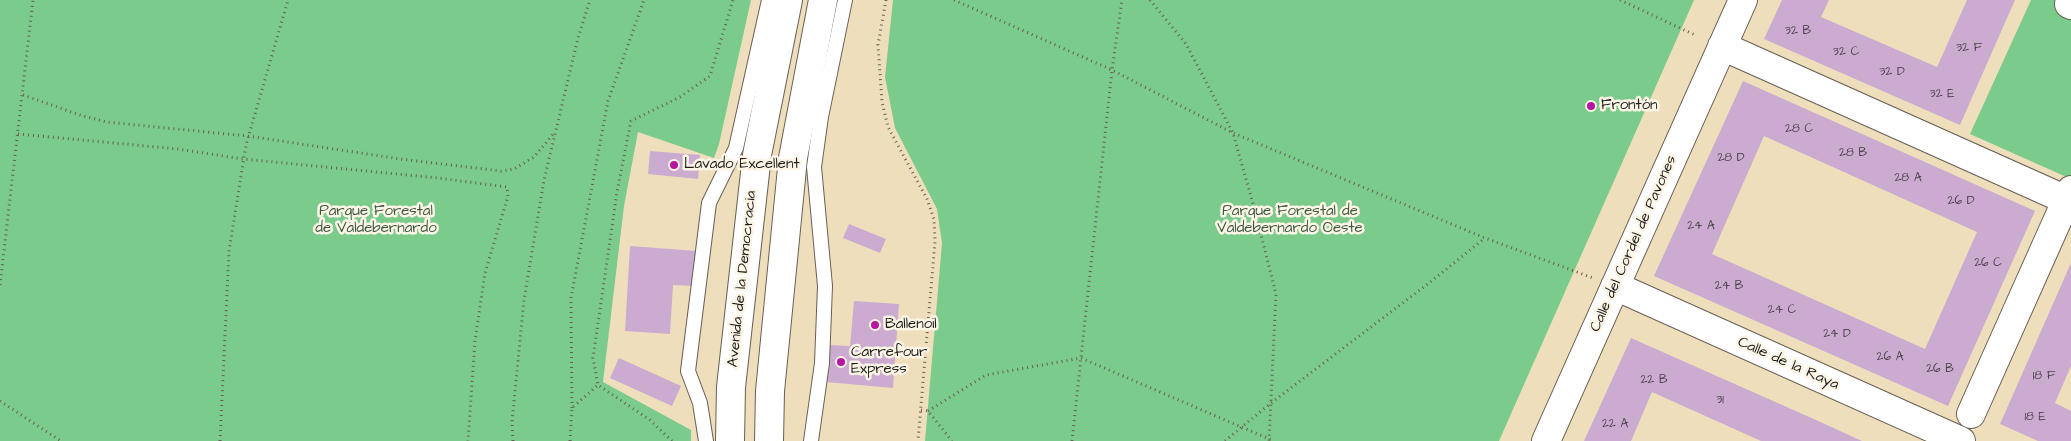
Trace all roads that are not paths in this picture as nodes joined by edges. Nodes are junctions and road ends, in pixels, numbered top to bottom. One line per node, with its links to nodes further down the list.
1 (769, 0): 10 (lane)
2 (788, 0): 11 (street, Avenida de la Democracia)
3 (823, 0): 12 (street)
4 (845, 0): 13 (lane)
5 (1743, 0): 6 (street, Calle del Cordel de Pavones)
6 (1722, 46): 7 (street); 8 (street, Calle del Cordel de Pavones)
7 (2069, 197): 9 (street)
8 (1615, 286): 14 (street, Calle del Cordel de Pavones); 15 (street, Calle de la Raya)
9 (1971, 414)
10 (706, 441)
11 (730, 441)
12 (769, 441)
13 (811, 441)
14 (1546, 441)
15 (1961, 441)

